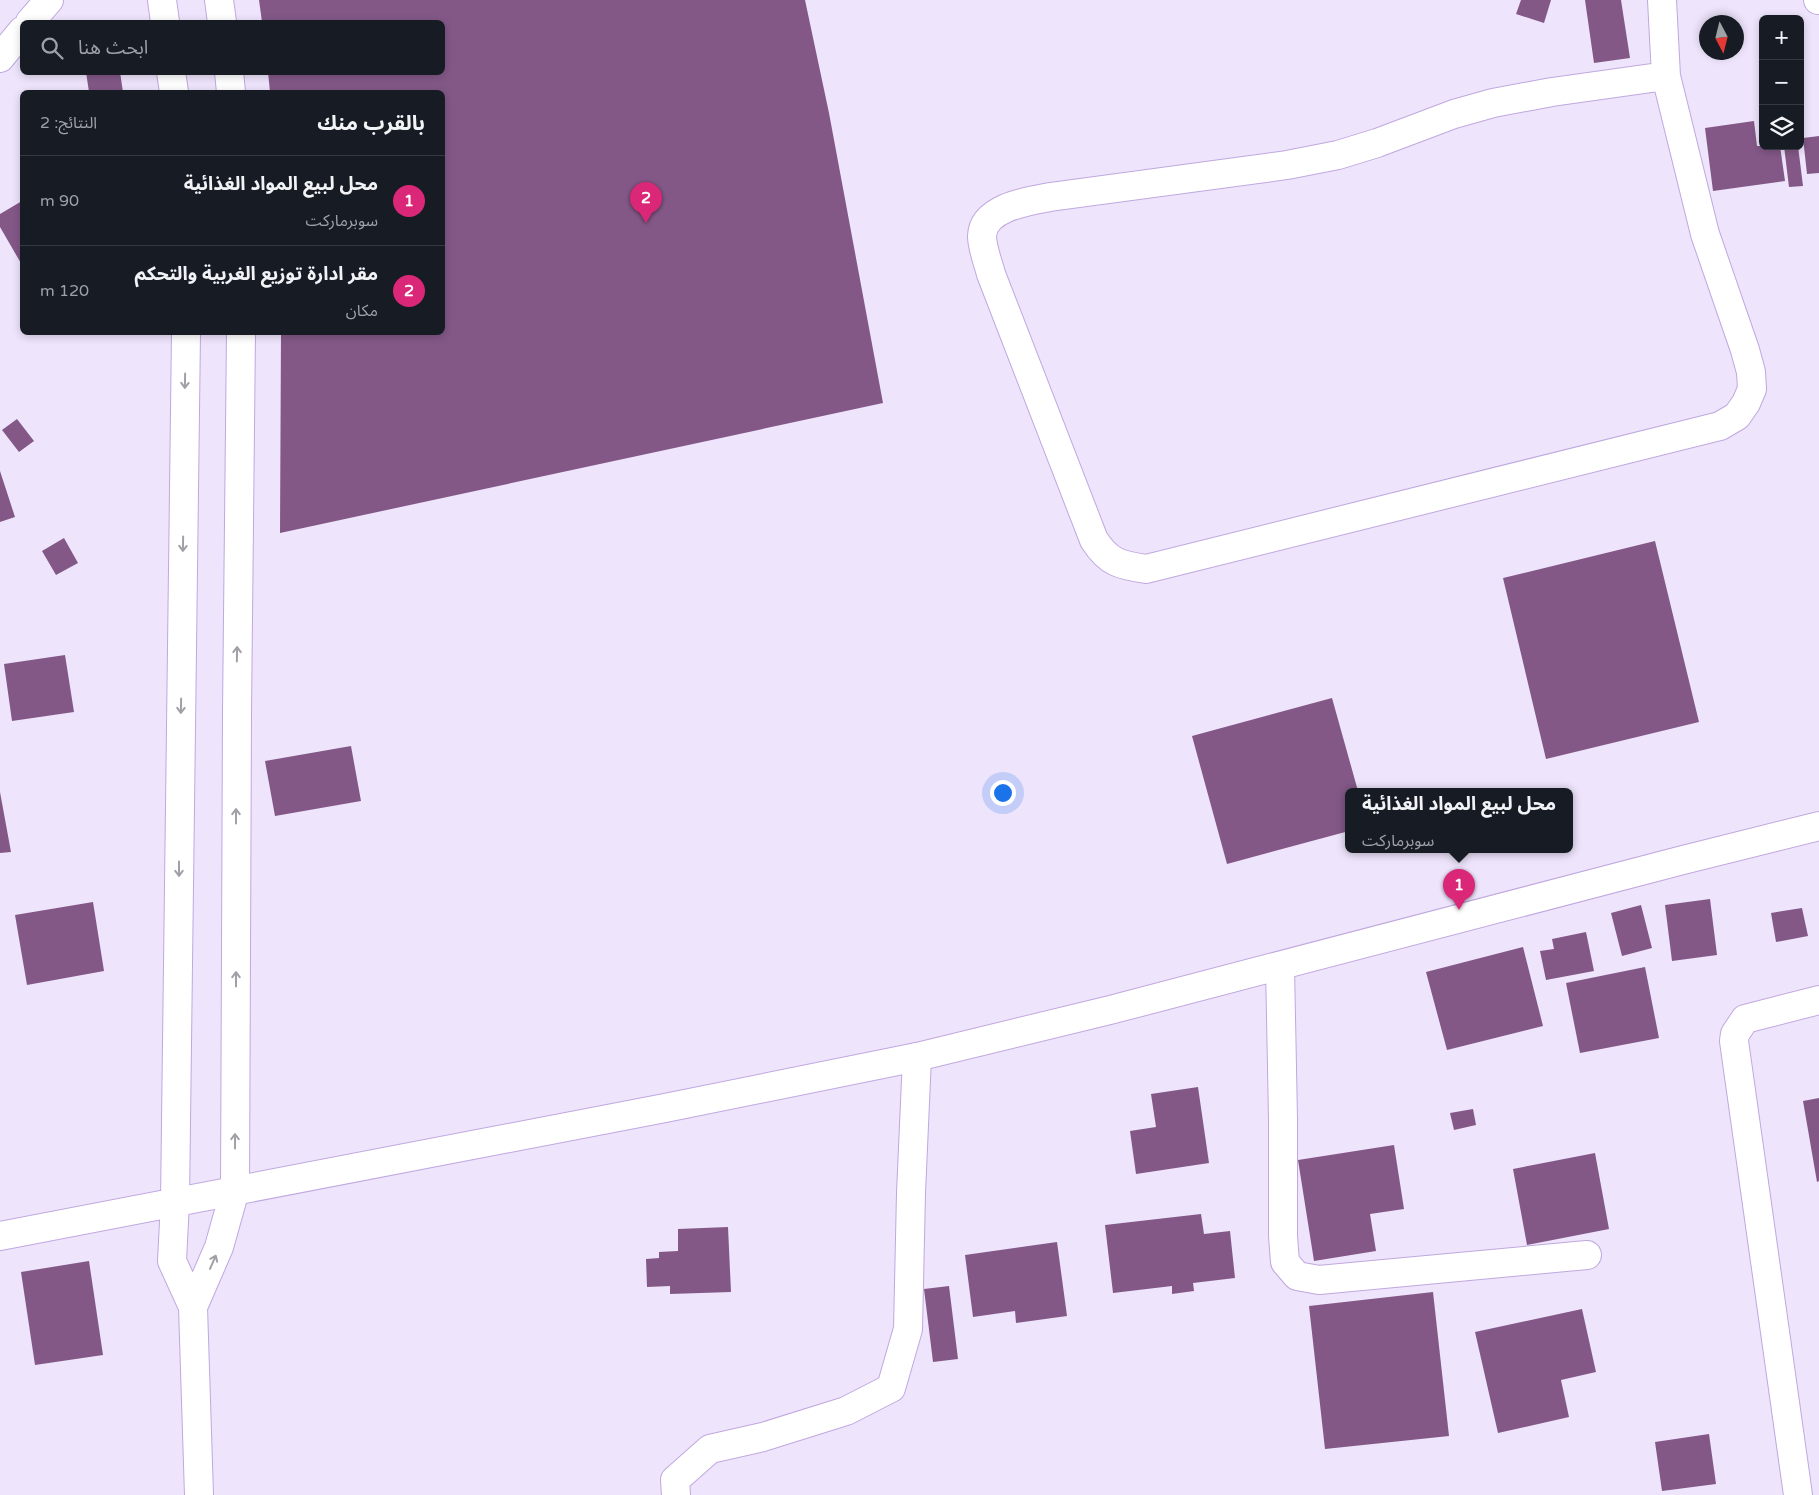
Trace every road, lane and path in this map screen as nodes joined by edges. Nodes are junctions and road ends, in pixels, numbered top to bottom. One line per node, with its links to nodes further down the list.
1 (49, 0): 5 (street)
2 (162, 0): 6 (street)
3 (219, 0): 7 (street)
4 (1662, 0): 12 (street)
5 (32, 20)
6 (165, 20)
7 (222, 20)
8 (20, 33): 9 (street)
9 (0, 58)
10 (171, 75): 13 (street)
11 (228, 75): 14 (street)
12 (1666, 76): 12 (street)
13 (174, 90)
14 (231, 90)
15 (186, 335): 22 (street, one-way to 22)
16 (241, 335): 21 (street, one-way to 16)
17 (1819, 826): 18 (street)
18 (1280, 966): 20 (street); 24 (street)
19 (1819, 1000): 28 (street)
20 (917, 1057): 21 (street); 27 (street)
21 (235, 1190): 22 (street); 25 (street, one-way to 21)
22 (175, 1202): 23 (street); 25 (street)
23 (0, 1236)
24 (1586, 1255)
25 (193, 1307): 26 (street)
26 (199, 1495)
27 (676, 1495)
28 (1798, 1495)

